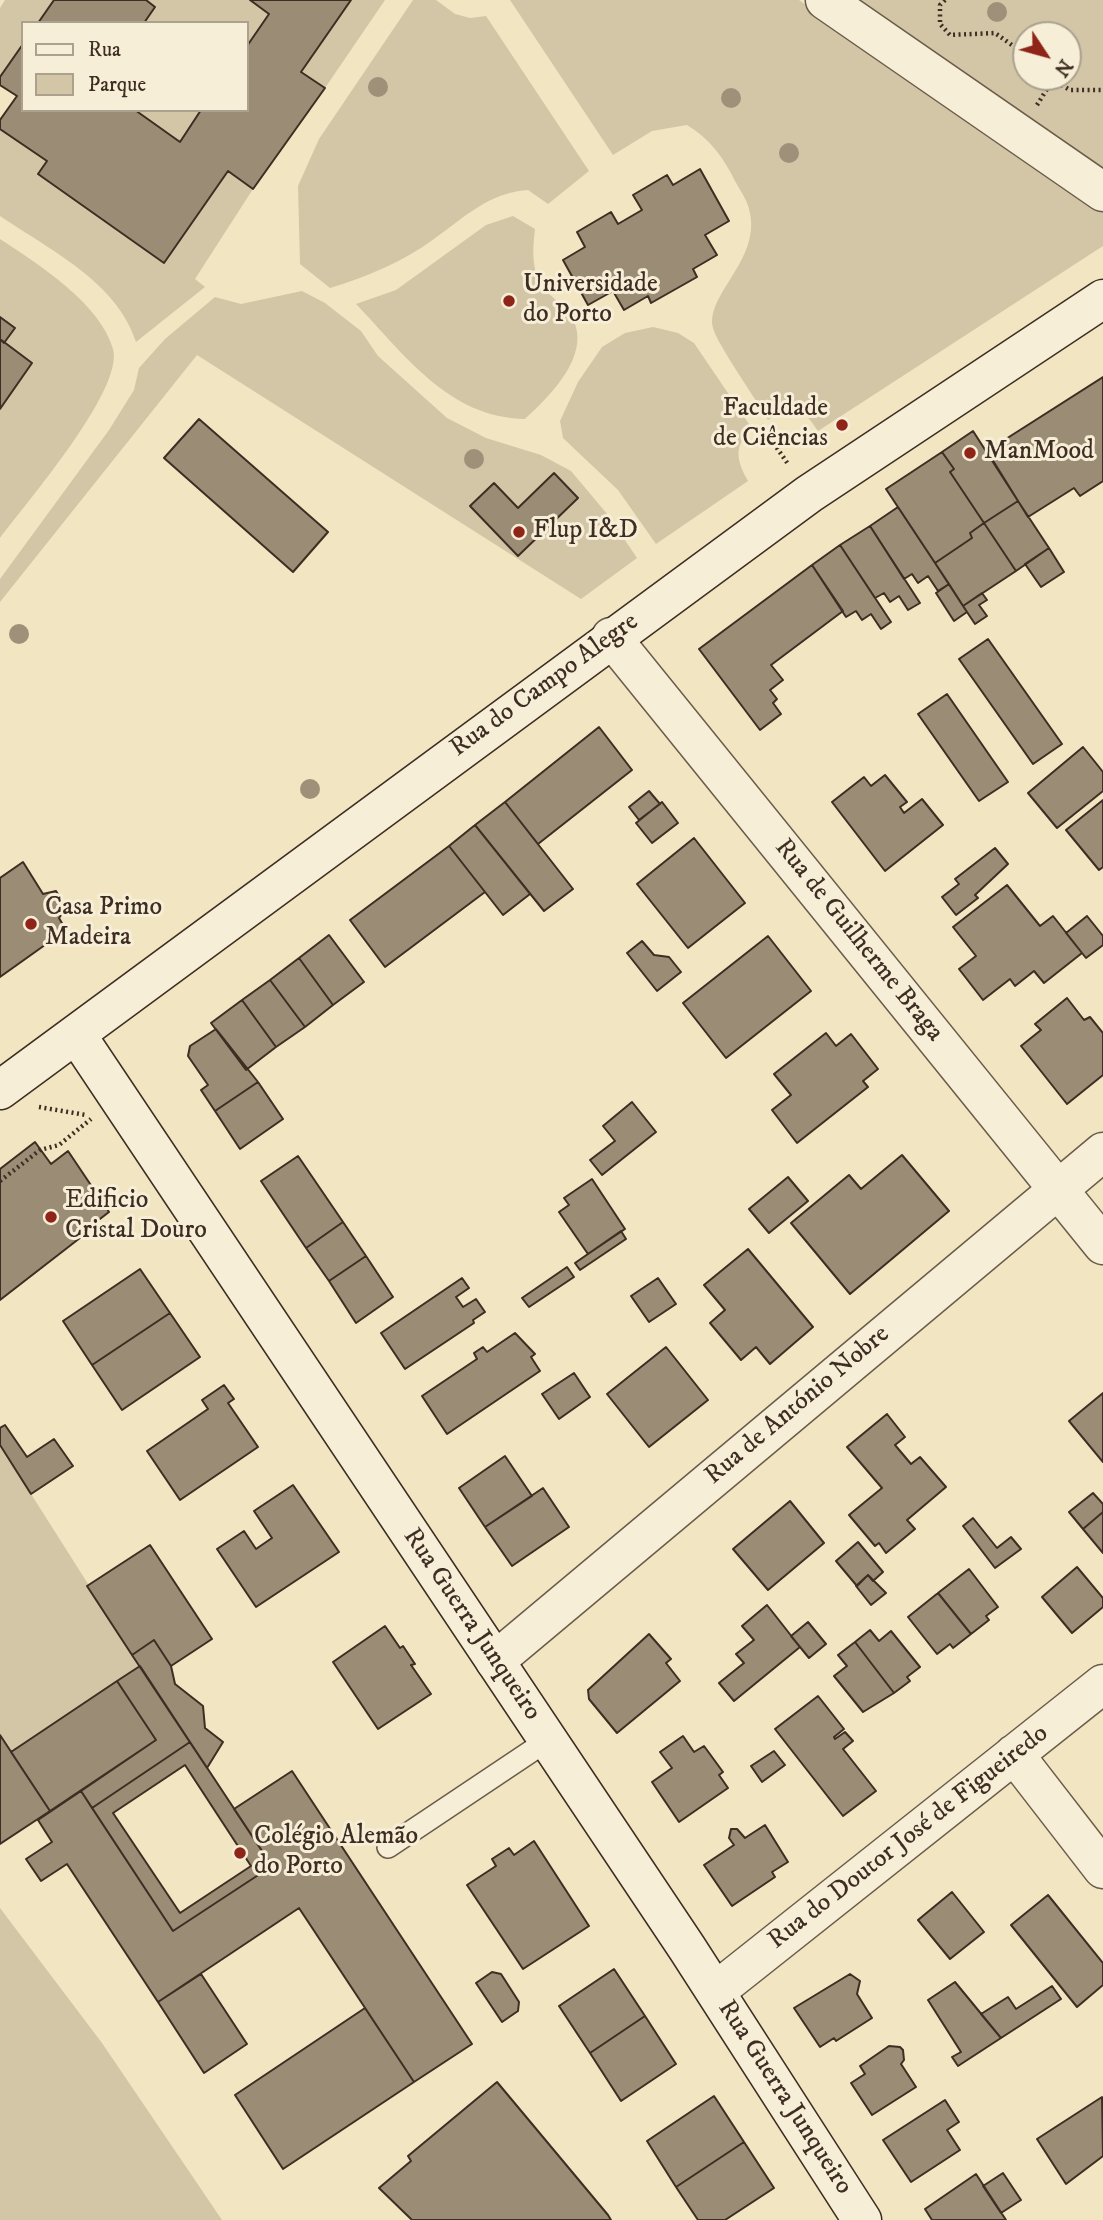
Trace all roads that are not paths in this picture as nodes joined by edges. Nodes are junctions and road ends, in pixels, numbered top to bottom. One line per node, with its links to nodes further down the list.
1 (825, 0): 2 (street)
2 (1103, 192)
3 (1103, 299): 4 (street, Rua do Campo Alegre)
4 (611, 637): 5 (street, Rua do Campo Alegre); 8 (street, Rua de Guilherme Braga)
5 (76, 1034): 6 (street, Rua do Campo Alegre); 10 (street, Rua Guerra Junqueiro)
6 (13, 1097)
7 (1103, 1152): 8 (street, Rua de António Nobre)
8 (1058, 1188): 9 (street, Rua de Guilherme Braga); 10 (street, Rua de António Nobre)
9 (1103, 1245)
10 (495, 1661): 12 (street, Rua Guerra Junqueiro)
11 (1103, 1684): 13 (street, Rua do Doutor José de Figueiredo)
12 (548, 1740): 14 (lane); 16 (street, Rua Guerra Junqueiro)
13 (1014, 1754): 15 (street); 16 (street, Rua do Doutor José de Figueiredo)
14 (388, 1847)
15 (1103, 1869)
16 (716, 1991): 17 (street, Rua Guerra Junqueiro)
17 (862, 2220)

